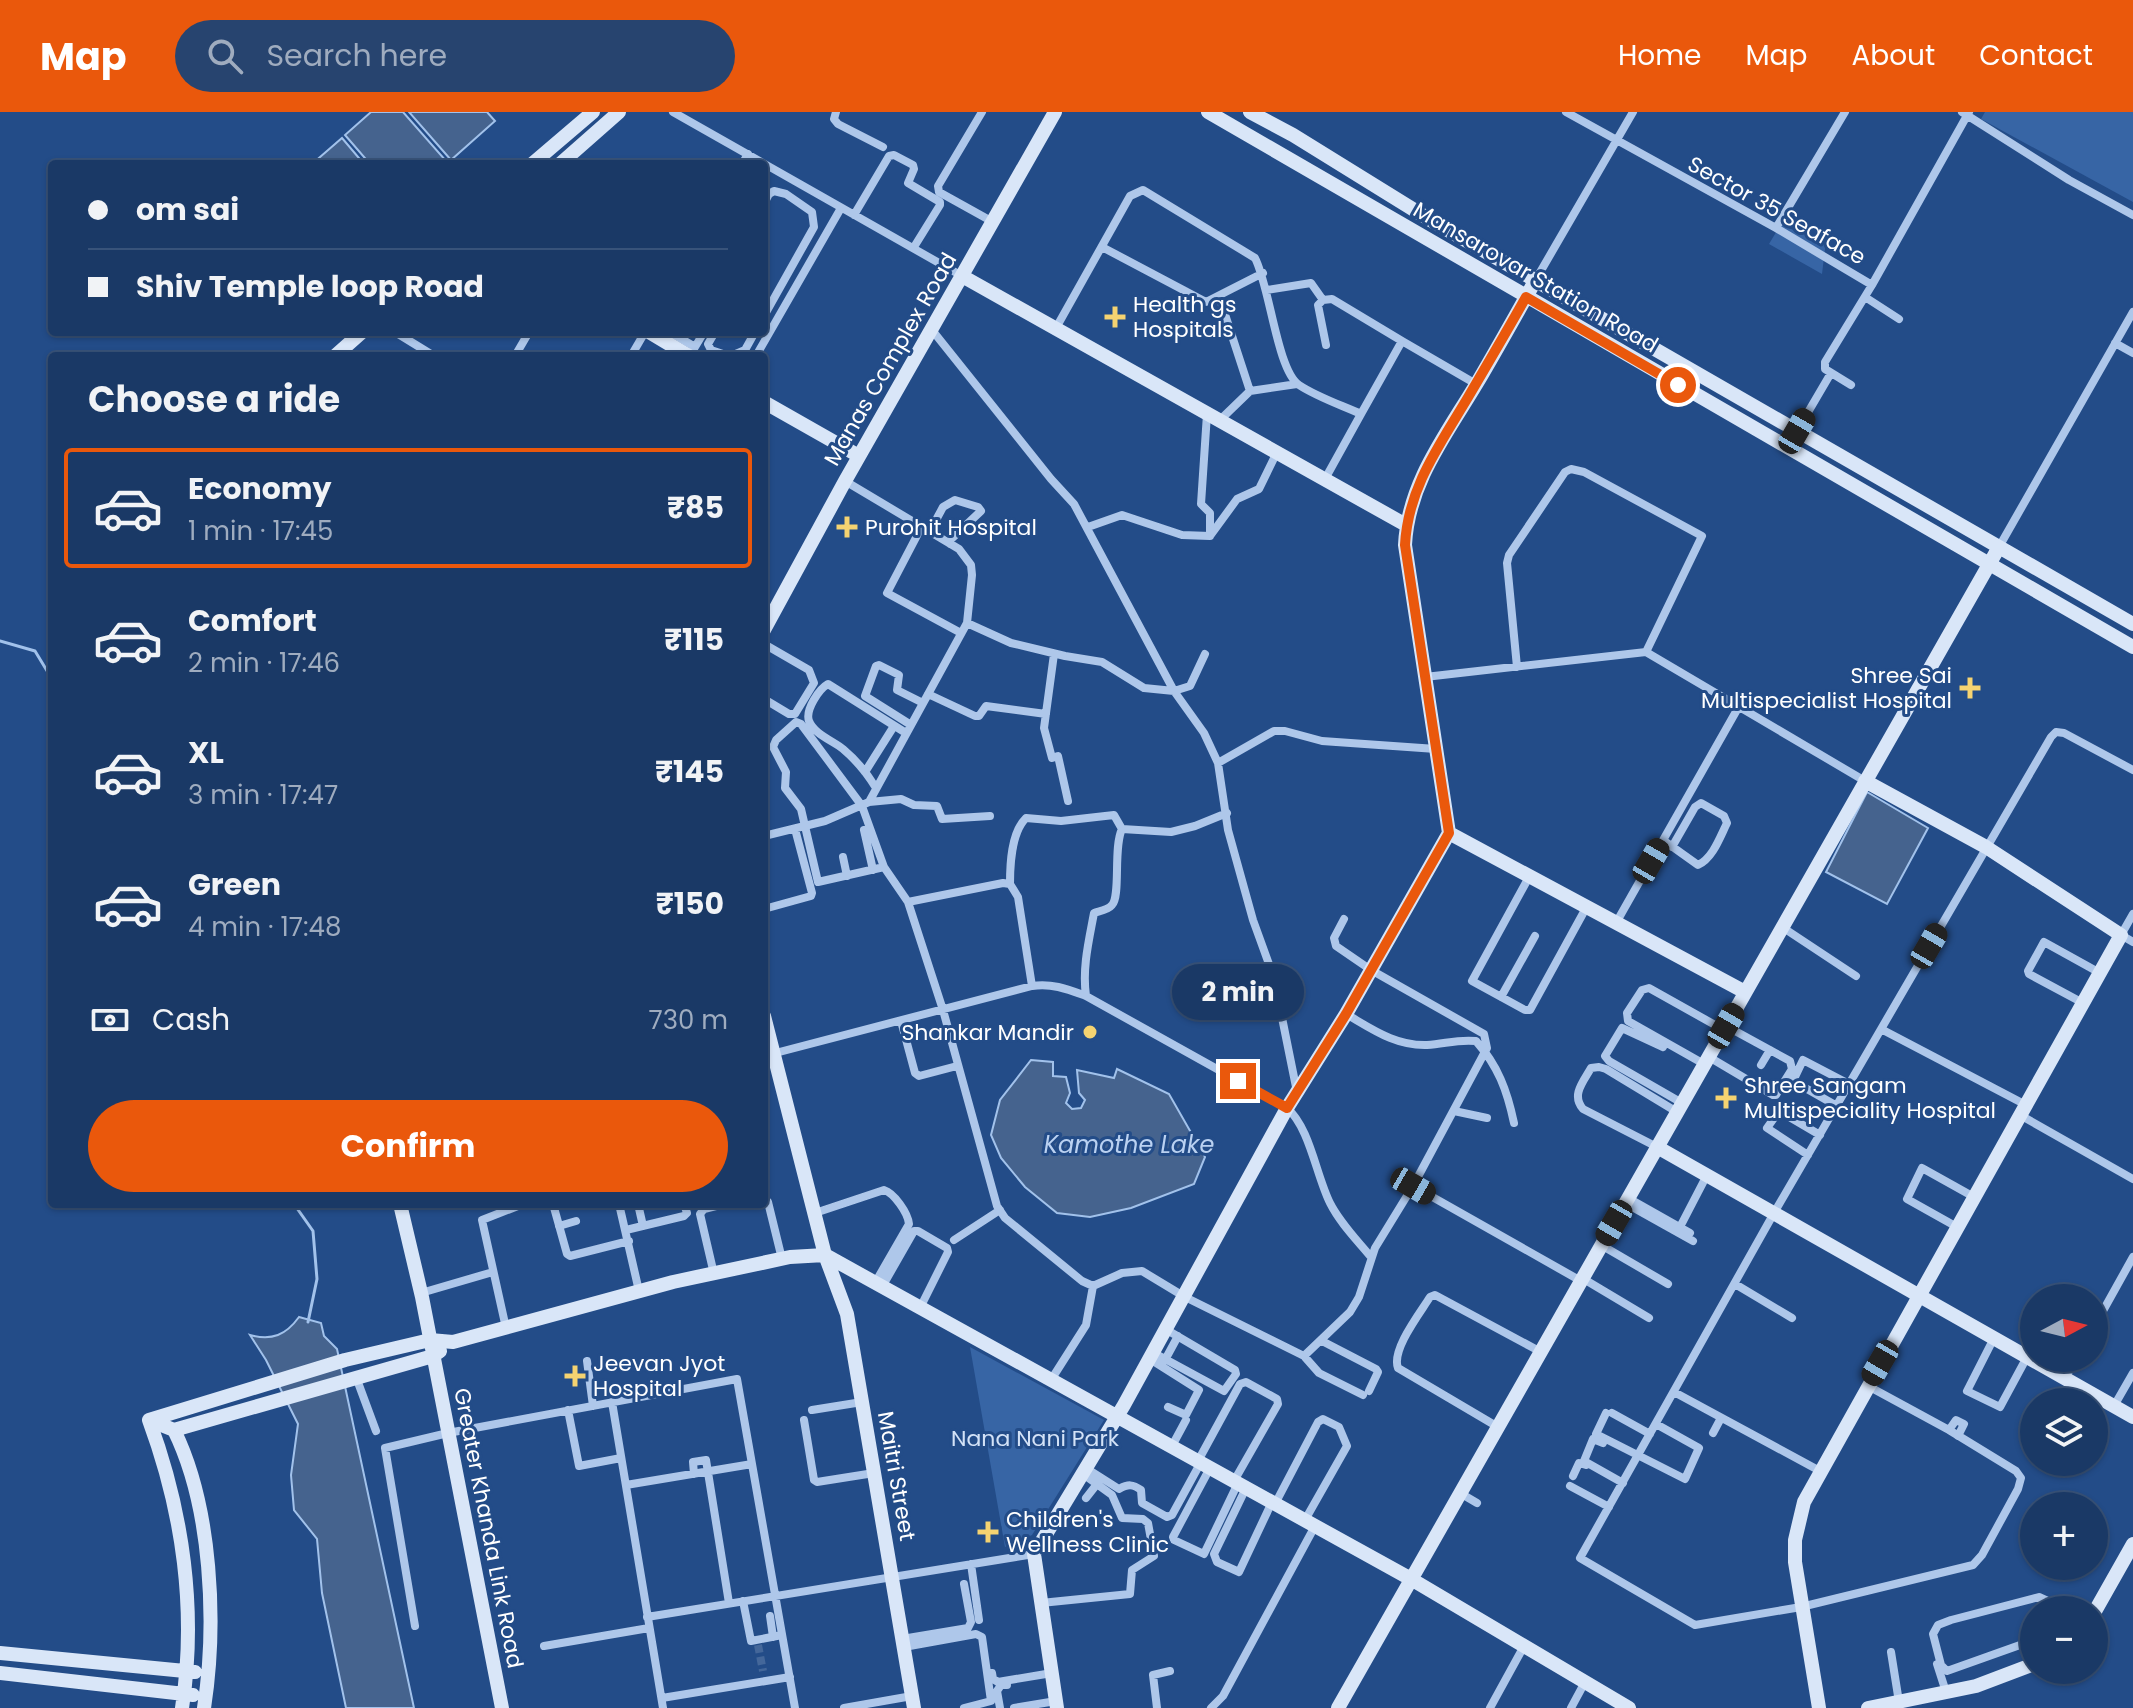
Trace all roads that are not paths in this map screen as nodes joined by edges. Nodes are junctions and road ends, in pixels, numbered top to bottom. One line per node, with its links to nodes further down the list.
1 (593, 112): 18 (street)
2 (619, 112): 19 (street)
3 (673, 112): 16 (street)
4 (836, 112): 15 (street)
5 (982, 112): 29 (street)
6 (1055, 112): 29 (street, Manas Complex Road)
7 (1208, 112): 17 (street, Mansarovar Station Road)
8 (1250, 112): 13 (street, Mansarovar Station Road)
9 (1566, 112): 14 (street, Sector 35 Seaface)
10 (1633, 112): 14 (street)
11 (1845, 112): 30 (street)
12 (1966, 113): 28 (street); 36 (street, Sector 35 Seaface)
13 (1293, 135): 17 (street); 35 (street, Mansarovar Station Road)
14 (1616, 142): 30 (street, Sector 35 Seaface); 35 (street)
15 (883, 147)
16 (748, 154): 20 (street); 21 (street)
17 (1282, 154): 39 (street, Mansarovar Station Road)
18 (537, 160)
19 (565, 160)
20 (744, 160)
21 (758, 160)
22 (768, 166): 24 (street)
23 (768, 196): 26 (street)
24 (831, 202): 25 (street); 26 (street)
25 (841, 208): 27 (street); 47 (street)
26 (812, 212): 42 (street)
27 (854, 215): 31 (street); 31 (street)
28 (2133, 215)
29 (994, 223): 34 (street, Manas Complex Road)
30 (1776, 228): 36 (street, Sector 35 Seaface)
31 (914, 247): 34 (street)
32 (1102, 247): 33 (street); 38 (street); 45 (street)
33 (1263, 273): 37 (street); 38 (street)
34 (962, 276): 45 (street); 46 (street, Manas Complex Road)
35 (1535, 281): 39 (street); 72 (street, Mansarovar Station Road)
36 (1872, 285): 40 (street)
37 (1267, 290): 41 (street); 65 (street)
38 (1219, 296): 68 (street)
39 (1526, 297): 66 (street); 74 (street, Mansarovar Station Road)
40 (1865, 297): 44 (street); 64 (street)
41 (1323, 300): 54 (street); 56 (street)
42 (768, 309)
43 (2133, 312): 55 (street)
44 (1899, 319)
45 (1056, 328): 71 (street)
46 (932, 330): 76 (street, Manas Complex Road); 80 (street)
47 (768, 335)
48 (358, 336): 57 (street)
49 (402, 336): 58 (street)
50 (655, 336): 59 (street)
51 (674, 336): 60 (street)
52 (713, 336): 61 (street)
53 (753, 336): 62 (street)
54 (1402, 341): 66 (street); 70 (street)
55 (2115, 343): 63 (street); 84 (street)
56 (1326, 345)
57 (340, 352)
58 (428, 352)
59 (689, 352)
60 (690, 352)
61 (720, 352)
62 (741, 352)
63 (2133, 353)
64 (1831, 373): 67 (street); 73 (street)
65 (1297, 384): 68 (street); 70 (street)
66 (1476, 384): 79 (street)
67 (1851, 385)
68 (1250, 391): 71 (street)
69 (768, 404): 76 (street)
70 (1361, 414): 77 (street)
71 (1214, 417): 75 (street); 82 (street)
72 (1781, 422): 73 (street, Mansarovar Station Road); 74 (street)
73 (1797, 431): 84 (street, Mansarovar Station Road)
74 (1772, 439): 85 (street, Mansarovar Station Road)
75 (1277, 452): 77 (street); 82 (street)
76 (859, 456): 78 (street, Manas Complex Road)
77 (1325, 479): 79 (street)
78 (845, 481): 81 (street); 86 (street, Manas Complex Road)
79 (1406, 525): 96 (street)
80 (1088, 527): 82 (street); 97 (street)
81 (926, 529): 83 (street); 83 (street); 89 (street)
82 (1210, 536)
83 (948, 542): 87 (street)
84 (1999, 547): 85 (street); 88 (street, Mansarovar Station Road)
85 (1989, 564): 91 (street, Mansarovar Station Road); 109 (street)
86 (768, 623)
87 (967, 623): 89 (street); 93 (street)
88 (2133, 624)
89 (961, 633): 98 (street)
90 (768, 646): 99 (street)
91 (2133, 647)
92 (1646, 652): 95 (street); 95 (street); 101 (street)
93 (1054, 654): 97 (street); 102 (street)
94 (1205, 654): 97 (street)
95 (1517, 667): 96 (street)
96 (1425, 677): 105 (street)
97 (1174, 691): 106 (street)
98 (928, 694): 100 (street); 102 (street)
99 (768, 701)
100 (923, 703): 104 (street); 104 (street)
101 (1738, 708): 109 (street); 120 (street)
102 (1046, 714): 111 (street)
103 (894, 726): 104 (street); 108 (street); 108 (street)
104 (908, 729): 110 (street)
105 (1436, 749): 106 (street); 118 (street)
106 (1218, 763): 113 (street)
107 (2133, 770): 122 (street)
108 (865, 772): 110 (street)
109 (1865, 781): 122 (street); 135 (street)
110 (876, 788): 112 (street)
111 (1068, 801)
112 (865, 804): 114 (street); 115 (street); 115 (street); 124 (street)
113 (1227, 813): 116 (street); 159 (street)
114 (990, 816)
115 (800, 828): 119 (street); 126 (street); 130 (street)
116 (1122, 829): 128 (street); 143 (street)
117 (864, 830): 125 (street)
118 (1449, 833): 127 (street); 138 (street)
119 (768, 835)
120 (1663, 840): 121 (street); 134 (street)
121 (1672, 847): 121 (street)
122 (1986, 847): 137 (street); 150 (street)
123 (843, 857): 126 (street)
124 (884, 867): 125 (street); 129 (street)
125 (873, 870): 126 (street)
126 (847, 876)
127 (1529, 877): 131 (street); 144 (street)
128 (1010, 884): 129 (street); 141 (street)
129 (908, 902): 146 (street)
130 (768, 908)
131 (1586, 908): 134 (street); 144 (street)
132 (2133, 914): 137 (street)
133 (1344, 919): 138 (street)
134 (1615, 924): 142 (street)
135 (1782, 927): 140 (street); 142 (street)
136 (1535, 936): 144 (street)
137 (2127, 938): 139 (street)
138 (1371, 970): 147 (street); 152 (street)
139 (2100, 973): 145 (street); 145 (street)
140 (1856, 976)
141 (1032, 986): 143 (street); 146 (street)
142 (1745, 992): 149 (street)
143 (1086, 996): 161 (street)
144 (1501, 997)
145 (2083, 1003): 163 (street)
146 (943, 1010): 148 (street); 156 (street)
147 (1346, 1014): 152 (street); 159 (street)
148 (901, 1021): 153 (street); 156 (street)
149 (1725, 1028): 151 (street); 154 (street); 154 (street)
150 (1881, 1029): 158 (street); 163 (street)
151 (1770, 1050): 154 (street); 155 (street)
152 (1486, 1052): 164 (street); 166 (street)
153 (770, 1054): 184 (street, Maitri Street)
154 (1705, 1063): 162 (street); 162 (street)
155 (1761, 1065)
156 (957, 1066): 183 (street)
157 (1793, 1084): 160 (street)
158 (1849, 1084): 160 (street); 160 (street)
159 (1297, 1092): 161 (street)
160 (1836, 1107): 167 (street)
161 (1287, 1108): 196 (street); 209 (street)
162 (1679, 1108): 168 (street); 168 (street)
163 (2023, 1110): 171 (street); 173 (street)
164 (1454, 1111): 165 (street); 172 (street)
165 (1487, 1118)
166 (1514, 1123)
167 (1820, 1135): 169 (street); 169 (street)
168 (1657, 1147): 170 (street); 174 (street)
169 (1808, 1155): 185 (street)
170 (1707, 1175): 185 (street); 189 (street)
171 (2133, 1179)
172 (1413, 1186): 196 (street); 201 (street)
173 (1974, 1197): 190 (street); 190 (street)
174 (1626, 1201): 189 (street); 189 (street); 194 (street)
175 (768, 1202): 198 (street)
176 (401, 1208): 207 (street, Greater Khanda Link Road)
177 (513, 1208): 199 (street)
178 (554, 1208): 187 (street)
179 (620, 1208): 191 (street)
180 (639, 1208): 188 (street)
181 (685, 1208): 188 (street)
182 (708, 1208): 200 (street)
183 (1000, 1210): 192 (street); 205 (street)
184 (815, 1213): 195 (street, Maitri Street); 204 (street)
185 (1774, 1213): 203 (street); 208 (street)
186 (576, 1221): 187 (street)
187 (559, 1226): 193 (street)
188 (643, 1226): 191 (street)
189 (1680, 1227)
190 (1957, 1227): 208 (street)
191 (626, 1230): 193 (street)
192 (954, 1240)
193 (629, 1241): 206 (street)
194 (1602, 1244): 201 (street); 202 (street)
195 (825, 1255): 198 (street); 204 (street); 236 (street, Maitri Street)
196 (1371, 1257): 218 (street)
197 (2133, 1257): 210 (street)
198 (782, 1259): 200 (street)
199 (493, 1272): 207 (street); 214 (street)
200 (714, 1274): 206 (street)
201 (1582, 1280): 212 (street); 220 (street)
202 (1668, 1282)
203 (1735, 1284): 213 (street); 234 (street)
204 (879, 1285): 211 (street); 211 (street)
205 (1093, 1286): 209 (street); 232 (street)
206 (639, 1291): 214 (street)
207 (421, 1293): 217 (street, Greater Khanda Link Road)
208 (1919, 1295): 216 (street); 233 (street)
209 (1185, 1297): 215 (street); 223 (street)
210 (2108, 1302)
211 (920, 1308): 232 (street)
212 (1649, 1318)
213 (1792, 1318)
214 (506, 1328): 219 (street)
215 (1173, 1333): 224 (street); 224 (street)
216 (1994, 1338): 221 (street); 226 (street)
217 (430, 1340): 219 (street); 222 (street, Greater Khanda Link Road); 245 (street)
218 (1322, 1341): 223 (street); 223 (street)
219 (453, 1342): 222 (street)
220 (1541, 1352): 249 (street); 249 (street)
221 (2020, 1353)
222 (433, 1356): 230 (street); 252 (street, Greater Khanda Link Road)
223 (1304, 1356)
224 (1156, 1357): 239 (street); 242 (street)
225 (587, 1361): 237 (street)
226 (2020, 1369)
227 (2054, 1372): 231 (street)
228 (2069, 1372): 231 (street)
229 (2133, 1373): 238 (street)
230 (354, 1377): 250 (street); 251 (street)
231 (2065, 1378): 238 (street)
232 (1051, 1380): 242 (street)
233 (1868, 1386): 263 (street); 289 (street)
234 (1674, 1392): 244 (street); 248 (street)
235 (612, 1402): 237 (street); 257 (street); 259 (street)
236 (862, 1402): 241 (street); 264 (street, Maitri Street)
237 (593, 1406): 240 (street)
238 (2114, 1406): 243 (street)
239 (1168, 1407)
240 (568, 1410): 252 (street); 257 (street)
241 (812, 1410)
242 (1117, 1417): 255 (street); 262 (street)
243 (2133, 1417)
244 (1721, 1418): 253 (street); 263 (street)
245 (149, 1420): 250 (street); 308 (street)
246 (804, 1420): 264 (street)
247 (1186, 1420): 255 (street)
248 (1657, 1422): 254 (street); 256 (street); 258 (street)
249 (1498, 1427): 271 (street)
250 (174, 1430): 310 (street)
251 (376, 1431)
252 (448, 1433): 293 (street); 322 (street, Greater Khanda Link Road)
253 (1713, 1433)
254 (1650, 1434): 258 (street); 258 (street)
255 (1172, 1446): 260 (street)
256 (1703, 1447)
257 (621, 1458): 269 (street)
258 (1637, 1458): 268 (street); 268 (street)
259 (752, 1464): 261 (street); 283 (street)
260 (1203, 1464): 262 (street); 267 (street); 267 (street); 267 (street)
261 (708, 1471): 269 (street); 287 (street)
262 (1084, 1471): 266 (street); 278 (street)
263 (1820, 1471): 289 (street)
264 (874, 1473): 280 (street, Maitri Street)
265 (1573, 1476): 268 (street)
266 (1097, 1484): 272 (street); 288 (street)
267 (1239, 1484): 273 (street); 273 (street)
268 (1622, 1484): 275 (street)
269 (626, 1485): 291 (street)
270 (1570, 1486): 275 (street)
271 (1460, 1493): 274 (street); 281 (street)
272 (1086, 1498)
273 (1273, 1503): 276 (street); 276 (street)
274 (1477, 1503)
275 (1609, 1507): 289 (street)
276 (1310, 1523): 281 (street); 329 (street)
277 (2133, 1544): 284 (street)
278 (1034, 1554): 279 (street); 288 (street)
279 (971, 1564): 280 (street); 292 (street)
280 (891, 1576): 283 (street); 296 (street, Maitri Street)
281 (1411, 1579): 300 (street); 330 (street)
282 (964, 1584): 296 (street)
283 (775, 1595): 285 (street); 295 (street)
284 (2104, 1596)
285 (743, 1601): 287 (street); 295 (street)
286 (2020, 1602): 298 (street)
287 (729, 1603): 291 (street)
288 (1041, 1603): 311 (street)
289 (1801, 1607): 334 (street)
290 (770, 1616): 295 (street)
291 (647, 1617): 294 (street)
292 (979, 1620)
293 (415, 1626)
294 (649, 1628): 299 (street); 320 (street)
295 (779, 1637): 297 (street); 312 (street)
296 (903, 1643): 318 (street, Maitri Street); 325 (street)
297 (758, 1645)
298 (2020, 1645)
299 (544, 1646)
300 (1524, 1646): 314 (street); 331 (street)
301 (1891, 1652): 319 (street)
302 (0, 1653): 308 (street)
303 (989, 1656): 311 (street)
304 (1934, 1656): 315 (street)
305 (2020, 1669): 315 (street)
306 (763, 1671): 313 (street)
307 (1170, 1671): 328 (street)
308 (186, 1672): 310 (street); 316 (street)
309 (0, 1673): 316 (street)
310 (208, 1673): 317 (street)
311 (1052, 1676): 321 (street); 326 (street)
312 (790, 1677): 313 (street); 323 (street)
313 (765, 1681): 320 (street)
314 (1585, 1682): 332 (street); 333 (street)
315 (1946, 1692): 319 (street)
316 (183, 1701): 317 (street)
317 (205, 1702)
318 (913, 1702): 324 (street)
319 (1899, 1702): 335 (street)
320 (663, 1703)
321 (1053, 1706): 327 (street)
322 (502, 1708)
323 (795, 1708)
324 (844, 1708)
325 (964, 1708)
326 (1000, 1708)
327 (1014, 1708)
328 (1157, 1708)
329 (1211, 1708)
330 (1338, 1708)
331 (1490, 1708)
332 (1571, 1708)
333 (1629, 1708)
334 (1819, 1708)
335 (1868, 1708)

